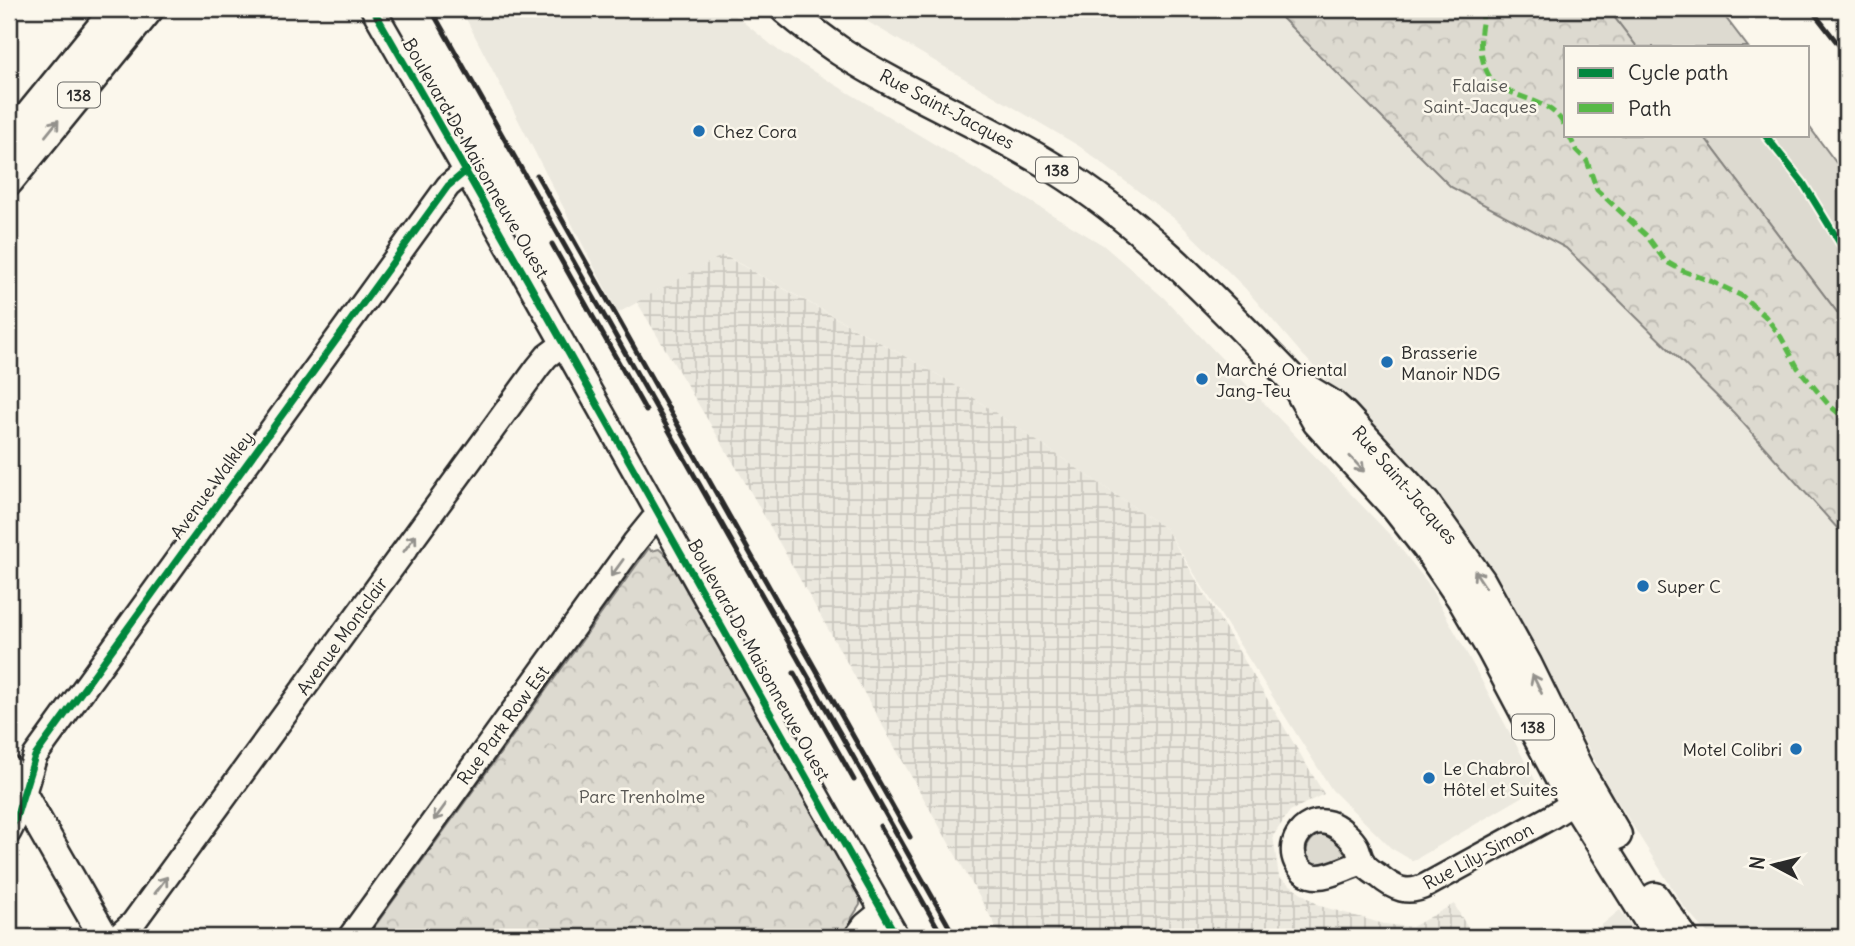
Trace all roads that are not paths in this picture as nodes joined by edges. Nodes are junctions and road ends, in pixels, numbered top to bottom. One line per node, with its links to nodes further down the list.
1 (116, 9): 5 (main road, 138)
2 (149, 9): 7 (main road, 138, one-way to 2)
3 (373, 9): 6 (street, Boulevard De Maisonneuve Ouest)
4 (785, 9): 11 (main road, Rue Saint-Jacques / 138)
5 (9, 140)
6 (467, 170): 8 (street, Boulevard De Maisonneuve Ouest); 10 (street, Avenue Walkley)
7 (9, 181)
8 (563, 344): 9 (street, Boulevard De Maisonneuve Ouest); 16 (street, Avenue Montclair, one-way to 8)
9 (660, 516): 14 (street, Boulevard De Maisonneuve Ouest); 17 (street, Rue Park Row Est, one-way to 17)
10 (16, 783): 12 (street, Avenue Walkley); 15 (main road)
11 (1583, 797): 13 (street, Rue Lily-Simon); 20 (main road, Rue Saint-Jacques / 138); 21 (main road, Rue Saint-Jacques / 138)
12 (9, 832)
13 (1363, 863)
14 (882, 911): 18 (street); 19 (street, Boulevard De Maisonneuve Ouest)
15 (104, 937)
16 (117, 937)
17 (350, 937)
18 (856, 937)
19 (897, 937)
20 (1659, 937)
21 (1683, 937)

